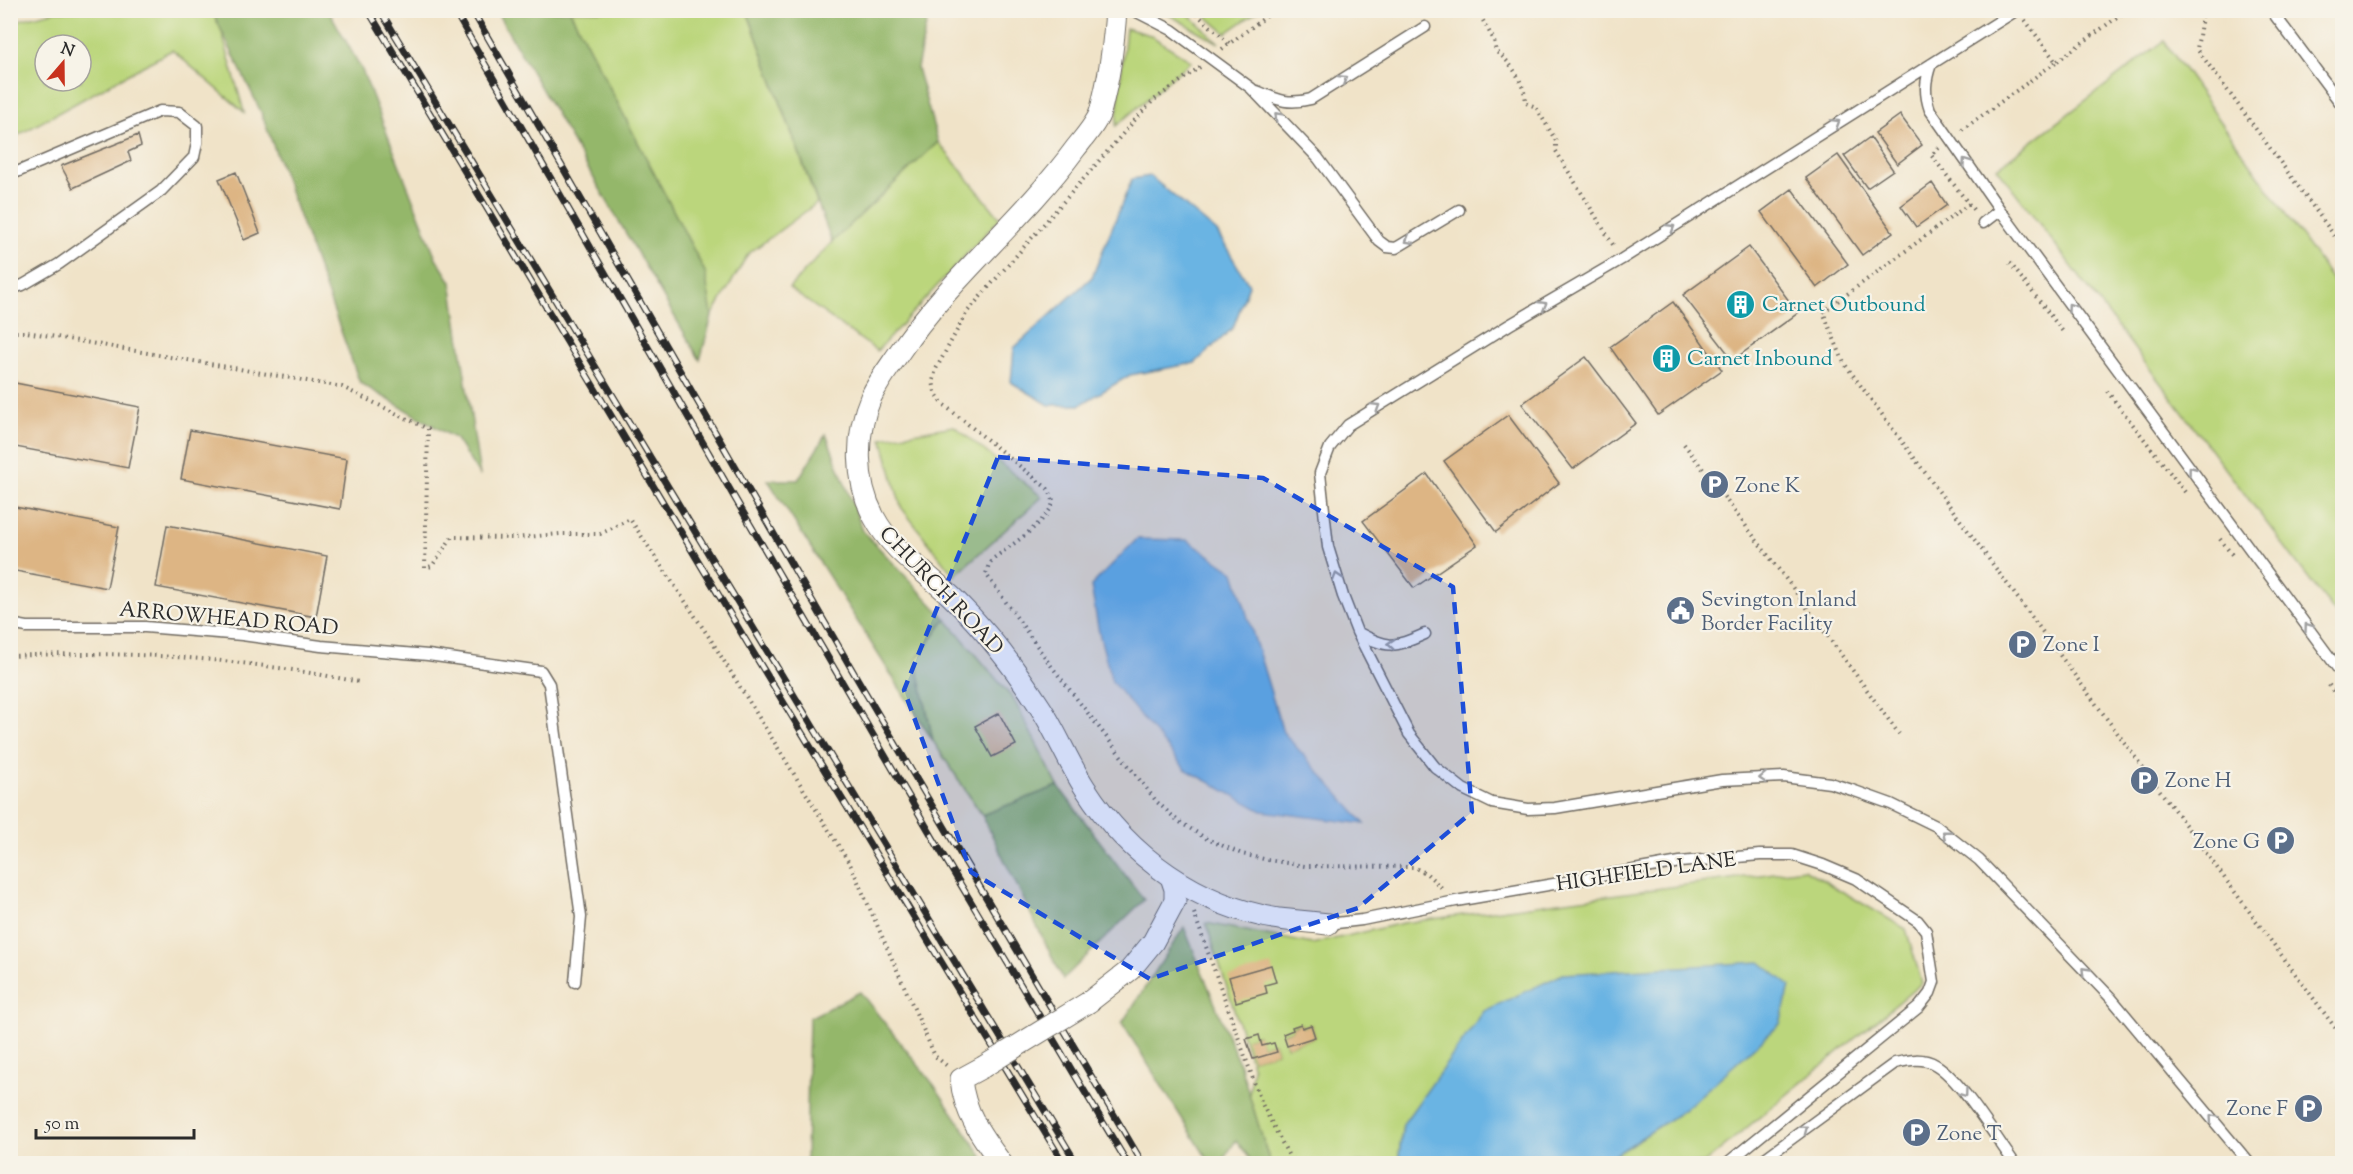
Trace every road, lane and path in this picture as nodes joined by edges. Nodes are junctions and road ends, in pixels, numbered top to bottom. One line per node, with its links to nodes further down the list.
1 (1116, 10): 43 (street, CHURCH ROAD)
2 (1133, 10): 12 (lane)
3 (1192, 10): 11 (path)
4 (1275, 10): 11 (path)
5 (1477, 10): 24 (path)
6 (2127, 10): 13 (path)
7 (2203, 10): 23 (path)
8 (2271, 10): 16 (lane)
9 (2021, 15): 13 (path); 14 (lane)
10 (1425, 27): 15 (lane, one-way to 10)
11 (1229, 43): 12 (path)
12 (1212, 58): 15 (lane); 45 (path)
13 (2056, 62): 17 (path)
14 (1931, 64): 17 (lane); 24 (lane, one-way to 14)
15 (1251, 88): 20 (lane, one-way to 15)
16 (2343, 105)
17 (1950, 139): 19 (path); 21 (lane, one-way to 17)
18 (10, 175): 26 (lane)
19 (1969, 204): 22 (path); 48 (path)
20 (1459, 210)
21 (2000, 210): 22 (lane); 38 (lane, one-way to 21)
22 (1983, 224)
23 (2343, 246)
24 (1622, 259): 34 (lane, one-way to 24)
25 (2010, 263): 28 (path)
26 (10, 289)
27 (10, 332): 49 (path)
28 (2064, 333)
29 (2108, 391): 31 (path)
30 (1684, 444): 42 (path)
31 (2185, 492)
32 (10, 624): 33 (lane, ARROWHEAD ROAD)
33 (27, 627): 35 (lane, ARROWHEAD ROAD); 47 (lane, ARROWHEAD ROAD)
34 (1357, 632): 36 (lane, one-way to 34); 55 (lane, one-way to 34)
35 (10, 633)
36 (1425, 634)
37 (10, 656): 39 (path)
38 (2343, 674)
39 (359, 682)
40 (2327, 682): 41 (path)
41 (2343, 703)
42 (1899, 734)
43 (1171, 878): 44 (street, HIGHFIELD LANE); 49 (street, bridge)
44 (1190, 889): 46 (street, HIGHFIELD LANE); 51 (path)
45 (1456, 901): 46 (lane, HIGHFIELD LANE); 52 (lane, HIGHFIELD LANE)
46 (1328, 924)
47 (575, 982)
48 (2343, 1037)
49 (961, 1079): 50 (street)
50 (1002, 1164)
51 (1293, 1164)
52 (1726, 1164)
53 (1757, 1164): 54 (lane, one-way to 54)
54 (2015, 1164)
55 (2250, 1164)

